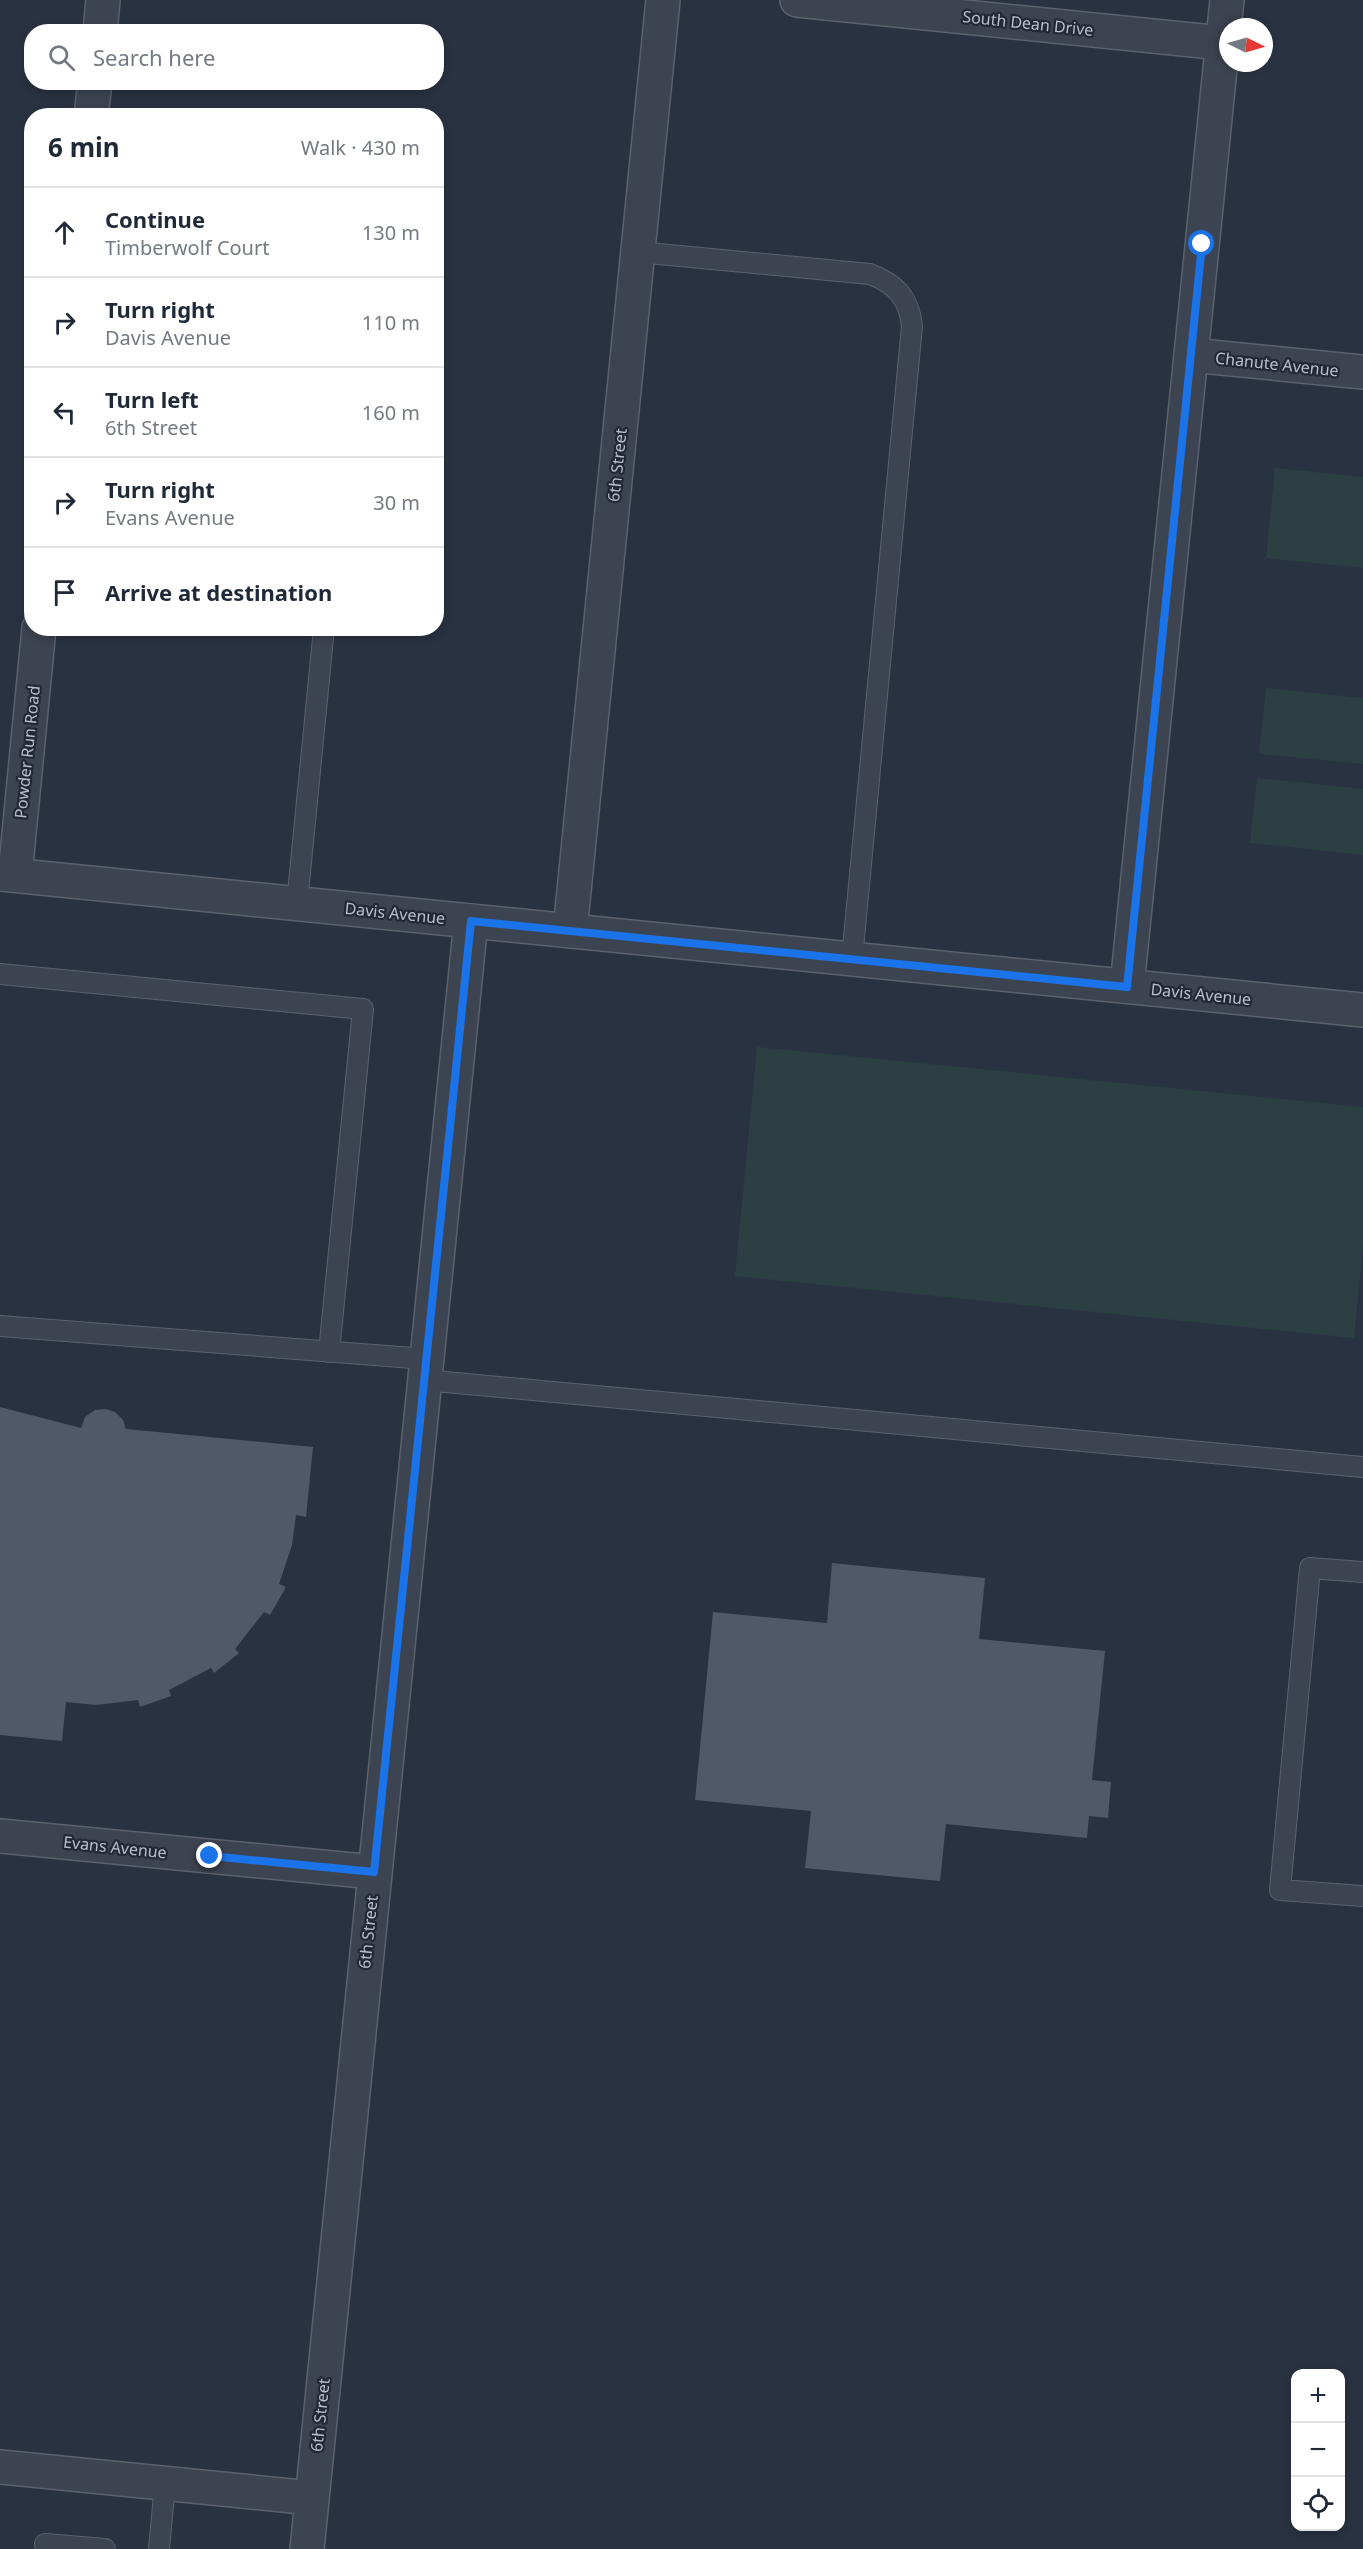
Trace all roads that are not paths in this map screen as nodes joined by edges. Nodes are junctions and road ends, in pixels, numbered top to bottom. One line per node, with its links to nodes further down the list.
1 (103, 0): 6 (street)
2 (663, 0): 11 (street, 6th Street)
3 (797, 0): 7 (street, South Dean Drive)
4 (1227, 0): 5 (street)
5 (1225, 18)
6 (101, 24)
7 (1219, 43)
8 (1219, 72): 12 (street)
9 (93, 90): 10 (street)
10 (92, 108)
11 (638, 252): 19 (street, 6th Street); 20 (lane)
12 (1191, 355): 13 (street, Chanute Avenue); 22 (street)
13 (1363, 372)
14 (38, 636): 16 (street, Powder Run Road)
15 (323, 636): 17 (lane)
16 (7, 874): 17 (street, Davis Avenue)
17 (297, 903): 18 (street, Davis Avenue)
18 (471, 921): 19 (street, Davis Avenue); 26 (street, 6th Street)
19 (570, 931): 20 (street, Davis Avenue)
20 (852, 959): 22 (street, Davis Avenue)
21 (0, 974): 25 (lane)
22 (1127, 987): 23 (street, Davis Avenue)
23 (1363, 1010)
24 (0, 1326): 25 (lane)
25 (329, 1352): 26 (lane)
26 (425, 1370): 27 (lane); 30 (street, 6th Street)
27 (1363, 1467)
28 (1363, 1572): 31 (lane)
29 (0, 1836): 30 (street, Evans Avenue)
30 (374, 1872): 34 (street, 6th Street)
31 (1363, 1896)
32 (0, 2468): 33 (street)
33 (165, 2484): 34 (street); 37 (lane)
34 (312, 2498): 38 (street, 6th Street)
35 (45, 2544): 36 (lane)
36 (105, 2549)
37 (159, 2549)
38 (307, 2549)

